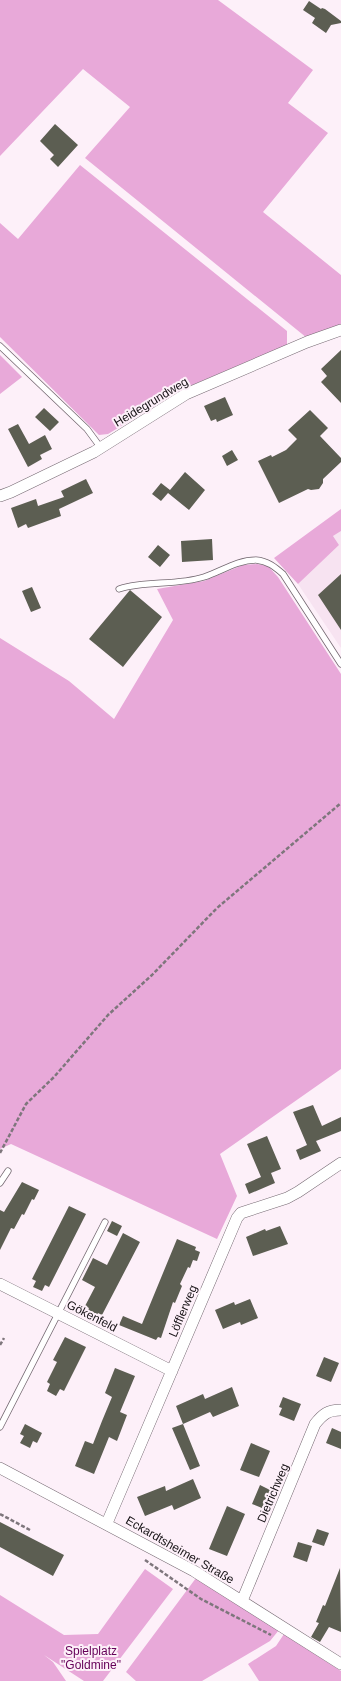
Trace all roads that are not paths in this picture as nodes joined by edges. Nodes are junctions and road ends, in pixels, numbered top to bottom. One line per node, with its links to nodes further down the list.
1 (341, 330): 3 (street, Heidegrundweg)
2 (0, 346): 3 (lane)
3 (101, 448): 4 (street, Heidegrundweg)
4 (0, 496)
5 (119, 589): 6 (lane)
6 (341, 664)
7 (341, 1163): 13 (street, Löfflerweg)
8 (8, 1171): 9 (lane)
9 (0, 1183)
10 (105, 1222): 12 (lane)
11 (0, 1284): 12 (street, Gökenfeld)
12 (58, 1314): 13 (street, Gökenfeld); 15 (lane)
13 (172, 1371): 17 (street, Löfflerweg)
14 (341, 1410): 18 (street, Dietrichweg)
15 (0, 1427)
16 (0, 1468): 17 (street, Eckardtsheimer Straße)
17 (107, 1524): 18 (street, Eckardtsheimer Straße)
18 (242, 1601): 19 (street, Eckardtsheimer Straße)
19 (341, 1664)

